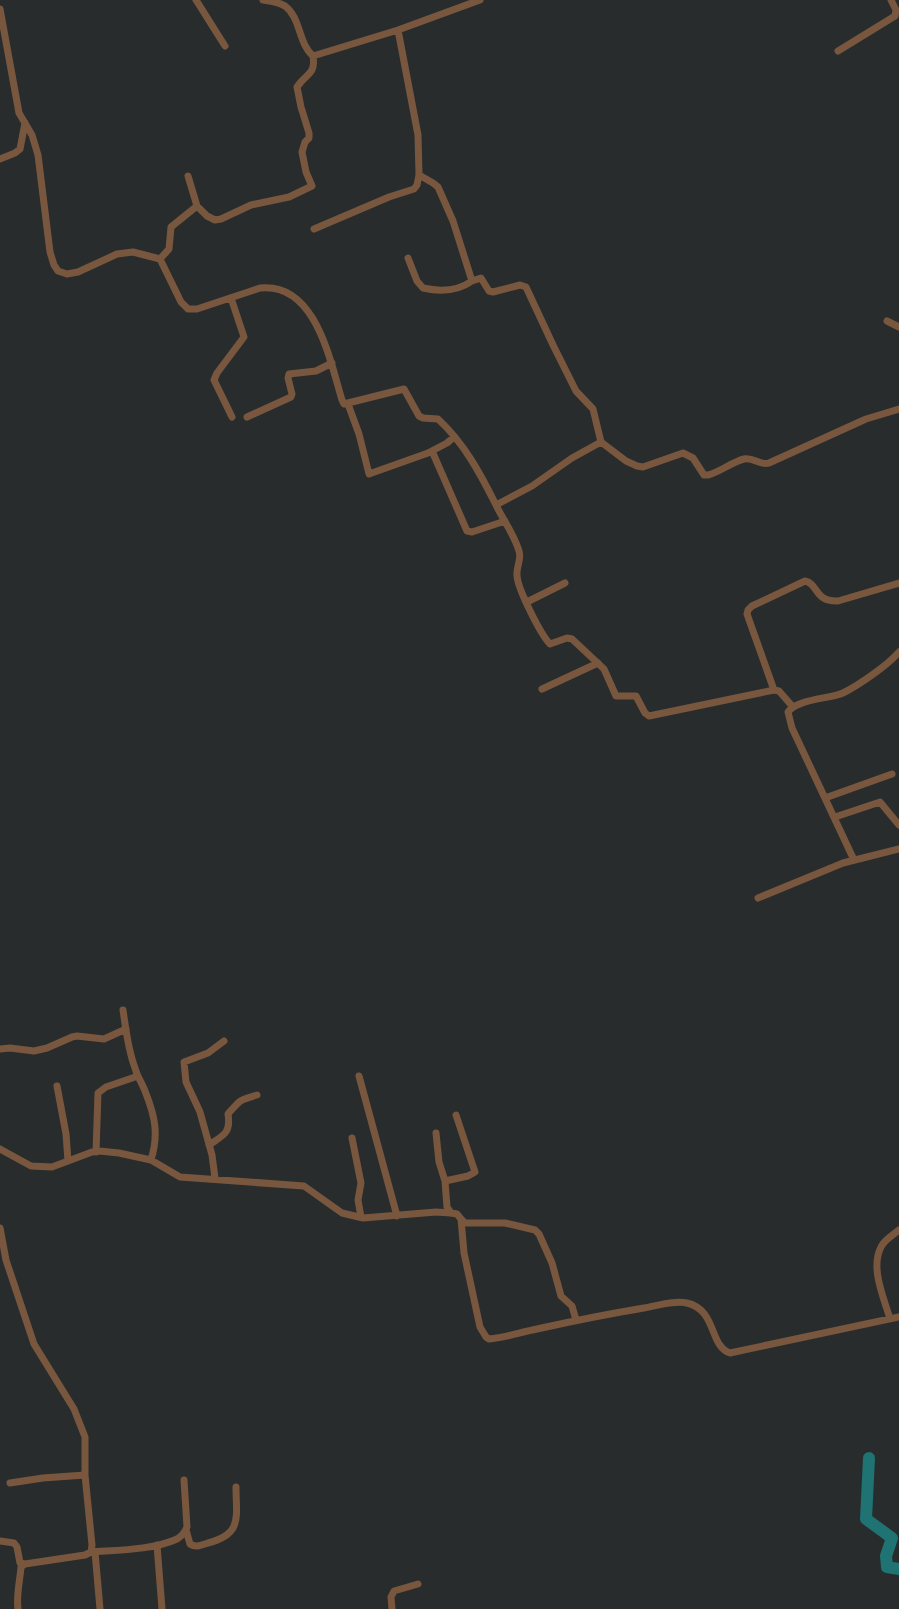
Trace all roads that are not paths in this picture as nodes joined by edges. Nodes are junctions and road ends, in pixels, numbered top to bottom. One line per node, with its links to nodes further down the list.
1 (196, 0): 7 (street)
2 (263, 0): 9 (street)
3 (480, 0): 6 (street)
4 (891, 0): 8 (street)
5 (0, 9): 10 (street)
6 (398, 30): 9 (street); 12 (street)
7 (226, 46)
8 (838, 51)
9 (313, 56): 14 (street)
10 (25, 123): 11 (street); 17 (street)
11 (0, 159)
12 (419, 175): 15 (street); 18 (street)
13 (188, 176): 14 (street)
14 (197, 206): 17 (street)
15 (314, 229)
16 (408, 258): 18 (street)
17 (160, 259): 19 (street)
18 (472, 281): 28 (street)
19 (231, 298): 22 (street); 25 (street)
20 (887, 321): 21 (street)
21 (899, 327)
22 (332, 362): 23 (street); 26 (street)
23 (348, 404): 27 (street); 29 (street)
24 (899, 409): 28 (street)
25 (232, 417)
26 (247, 417)
27 (454, 437): 29 (street); 30 (street)
28 (601, 442): 30 (street)
29 (432, 451): 31 (street)
30 (496, 505): 31 (street)
31 (505, 521): 34 (street)
32 (565, 583): 34 (street)
33 (899, 583): 38 (street)
34 (526, 602): 36 (street)
35 (899, 652): 39 (street)
36 (598, 663): 37 (street); 38 (street)
37 (542, 689)
38 (774, 690): 39 (street)
39 (793, 707): 41 (street)
40 (892, 774): 41 (street)
41 (825, 798): 42 (street)
42 (835, 817): 43 (street); 45 (street)
43 (899, 825)
44 (899, 849): 45 (street)
45 (854, 860): 46 (street)
46 (758, 898)
47 (123, 1010): 48 (street)
48 (126, 1030): 50 (street); 51 (street)
49 (224, 1042): 58 (street)
50 (0, 1049)
51 (138, 1076): 60 (street); 61 (street)
52 (359, 1076): 66 (street)
53 (57, 1086): 62 (street)
54 (257, 1095): 58 (street)
55 (456, 1115): 64 (street)
56 (436, 1133): 64 (street)
57 (352, 1138): 67 (street)
58 (209, 1144): 63 (street)
59 (0, 1150): 62 (street)
60 (96, 1152): 61 (street); 62 (street)
61 (151, 1160): 63 (street)
62 (68, 1161)
63 (215, 1178): 67 (street)
64 (445, 1181): 65 (street)
65 (451, 1212): 66 (street); 68 (street)
66 (397, 1216): 67 (street)
67 (361, 1217)
68 (461, 1219): 73 (street); 73 (street)
69 (0, 1228): 74 (street)
70 (899, 1230): 72 (street)
71 (899, 1317): 72 (street)
72 (890, 1319): 73 (street)
73 (576, 1320)
74 (85, 1475): 76 (street); 81 (street)
75 (184, 1480): 78 (street)
76 (10, 1483)
77 (236, 1487): 78 (street)
78 (186, 1530): 80 (street)
79 (0, 1541): 82 (street)
80 (157, 1545): 81 (street); 86 (street)
81 (93, 1552): 82 (street); 85 (street)
82 (25, 1564): 84 (street)
83 (418, 1584): 87 (street)
84 (18, 1609)
85 (100, 1609)
86 (162, 1609)
87 (392, 1609)

